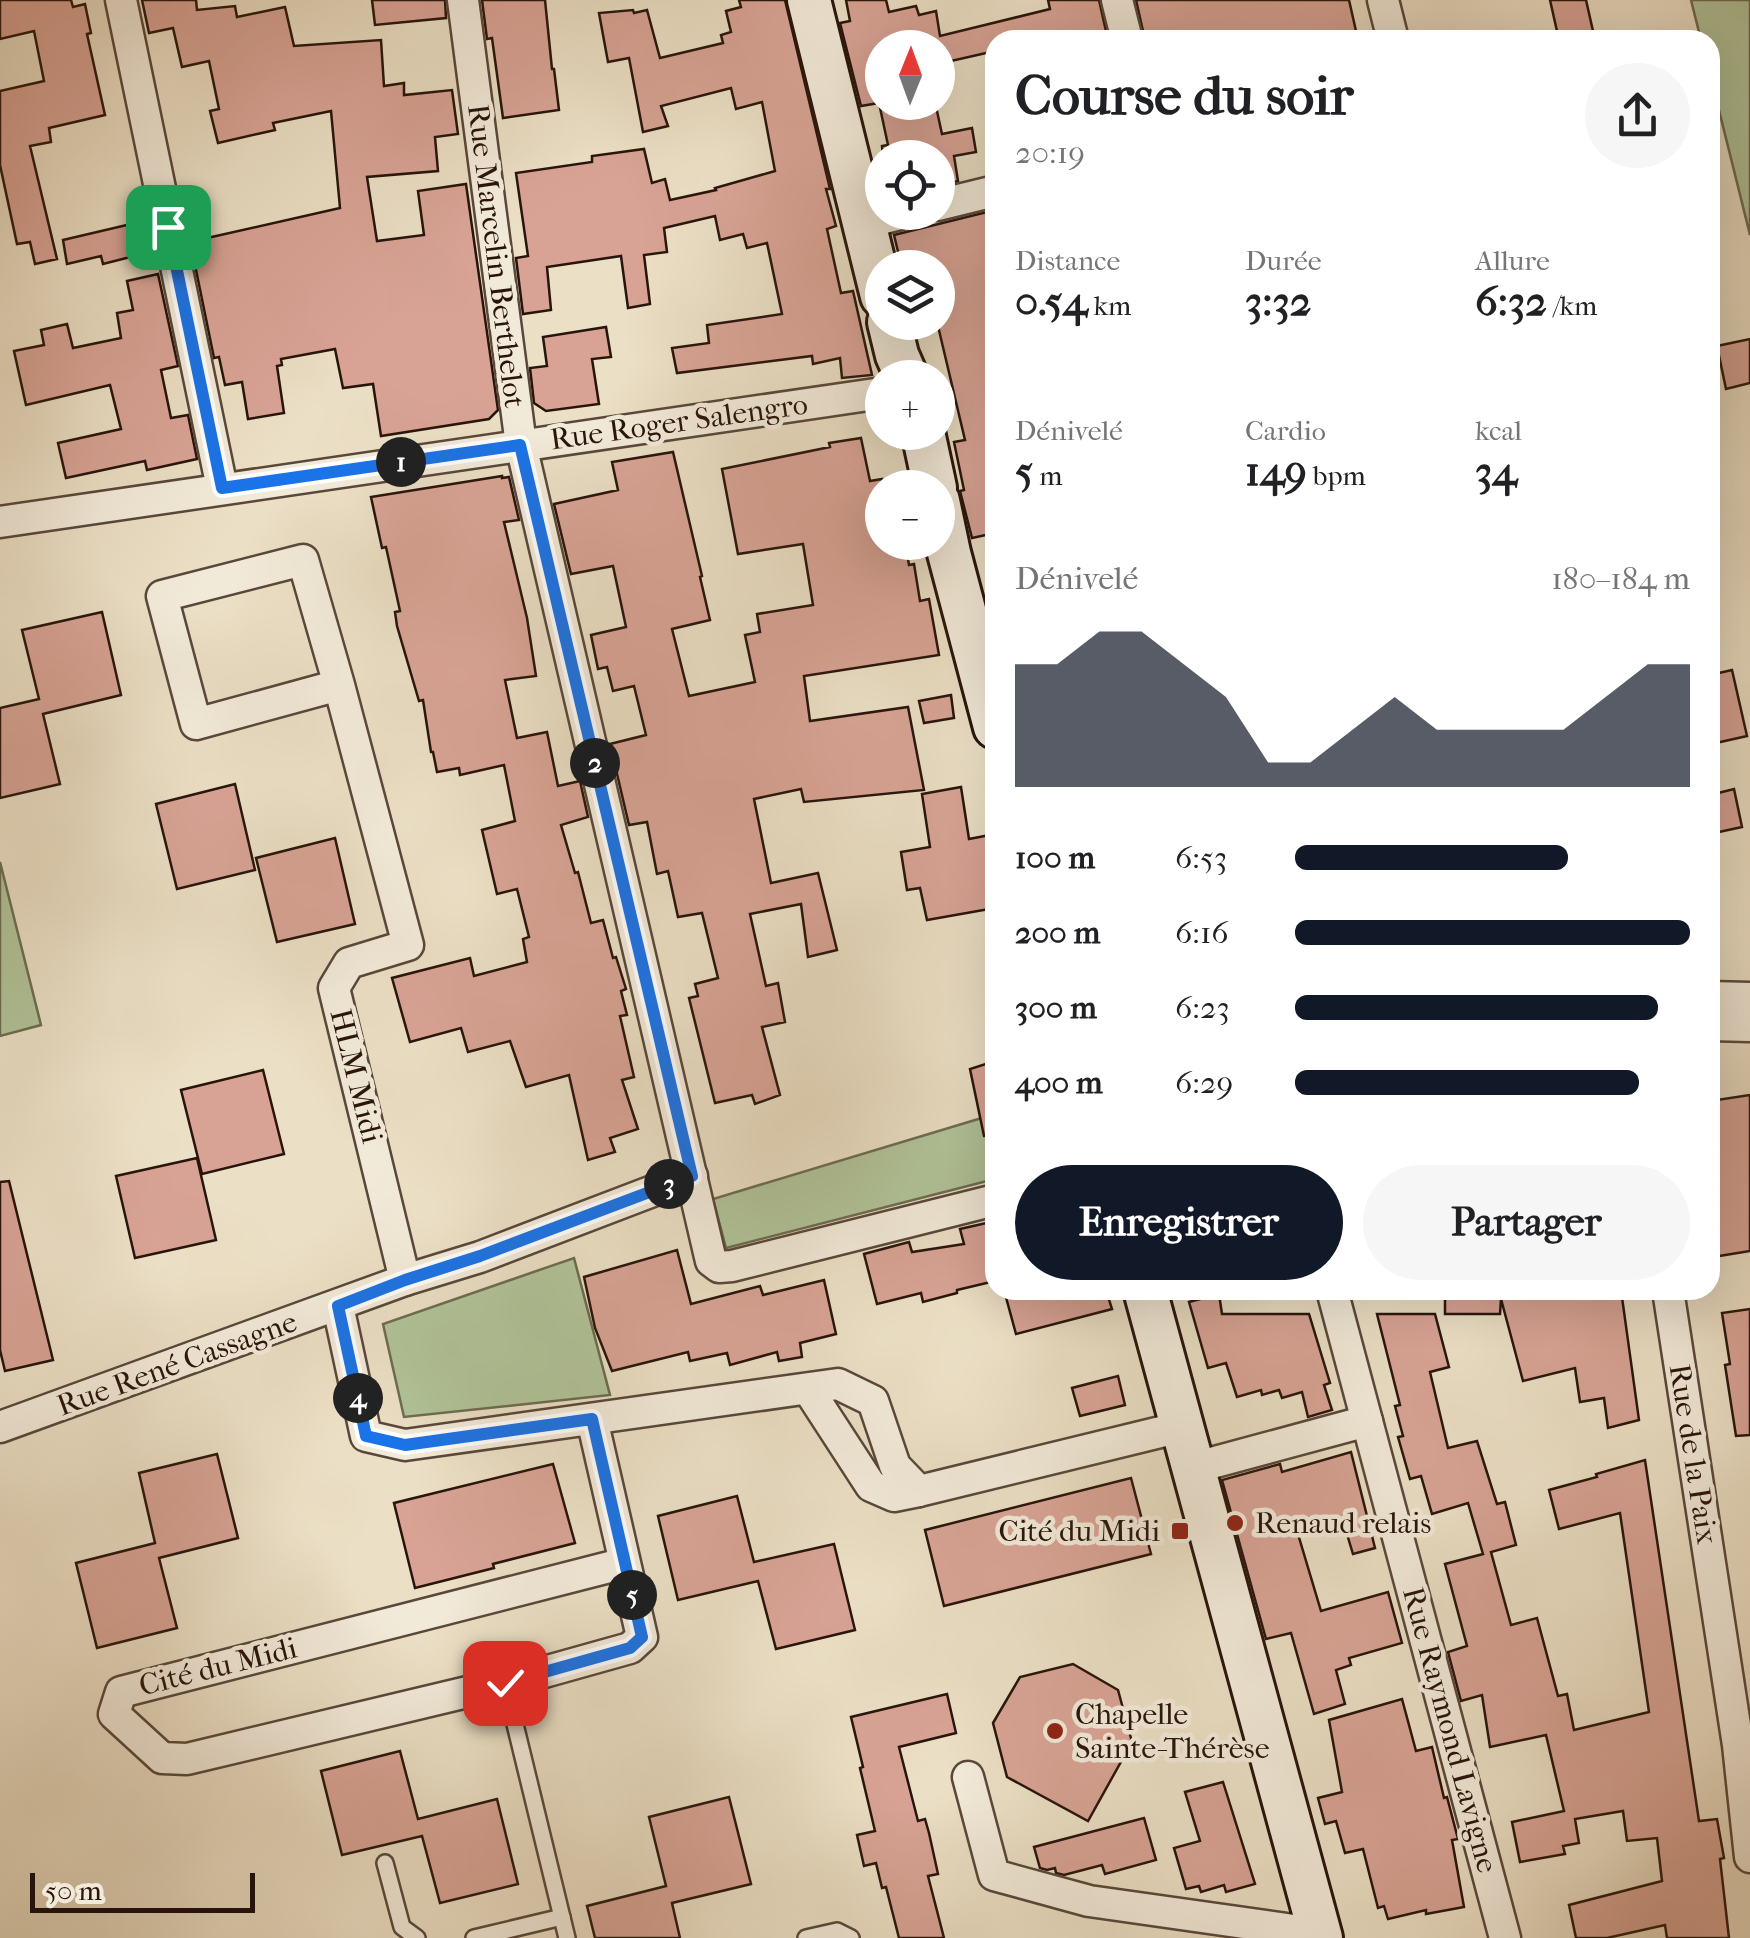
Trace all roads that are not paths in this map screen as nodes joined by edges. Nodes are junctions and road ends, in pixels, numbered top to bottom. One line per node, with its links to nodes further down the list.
1 (121, 0): 13 (street)
2 (463, 0): 12 (street, Rue Marcelin Berthelot)
3 (809, 0): 10 (street)
4 (1117, 0): 6 (street)
5 (1383, 0): 7 (street)
6 (1124, 30)
7 (1390, 30)
8 (985, 193): 9 (street)
9 (955, 201)
10 (865, 223)
11 (865, 395): 12 (street, Rue Roger Salengro)
12 (520, 445): 13 (street, Rue Roger Salengro); 22 (street, Rue Marcelin Berthelot)
13 (222, 488): 14 (street, Rue Roger Salengro)
14 (0, 522)
15 (951, 560): 17 (street)
16 (339, 685): 16 (street, HLM Midi); 24 (street, HLM Midi)
17 (985, 688)
18 (1720, 998): 19 (street)
19 (1750, 998)
20 (1720, 1024): 21 (street)
21 (1750, 1026)
22 (692, 1176): 23 (street, Rue Marcelin Berthelot); 24 (street, Rue René Cassagne)
23 (985, 1203)
24 (405, 1280): 28 (street, Rue René Cassagne)
25 (1147, 1300): 33 (street)
26 (1335, 1300): 31 (street, Rue Raymond Lavigne)
27 (1670, 1300): 39 (street, Rue de la Paix)
28 (338, 1306): 30 (street); 32 (street, Rue René Cassagne)
29 (808, 1389): 30 (street); 35 (street); 35 (street)
30 (592, 1419): 36 (street, Cité du Midi)
31 (1368, 1421): 34 (street); 48 (street, Rue Raymond Lavigne)
32 (0, 1427)
33 (1182, 1427): 34 (street); 35 (street)
34 (1193, 1468): 42 (street)
35 (919, 1491)
36 (625, 1563): 37 (street, Cité du Midi); 37 (street, Cité du Midi)
37 (505, 1683): 41 (lane)
38 (968, 1777): 42 (street)
39 (1748, 1847)
40 (386, 1862): 43 (lane)
41 (562, 1917): 44 (lane); 45 (lane)
42 (1319, 1932)
43 (417, 1938)
44 (474, 1938)
45 (567, 1938)
46 (806, 1938): 47 (lane)
47 (851, 1938)
48 (1505, 1938)

